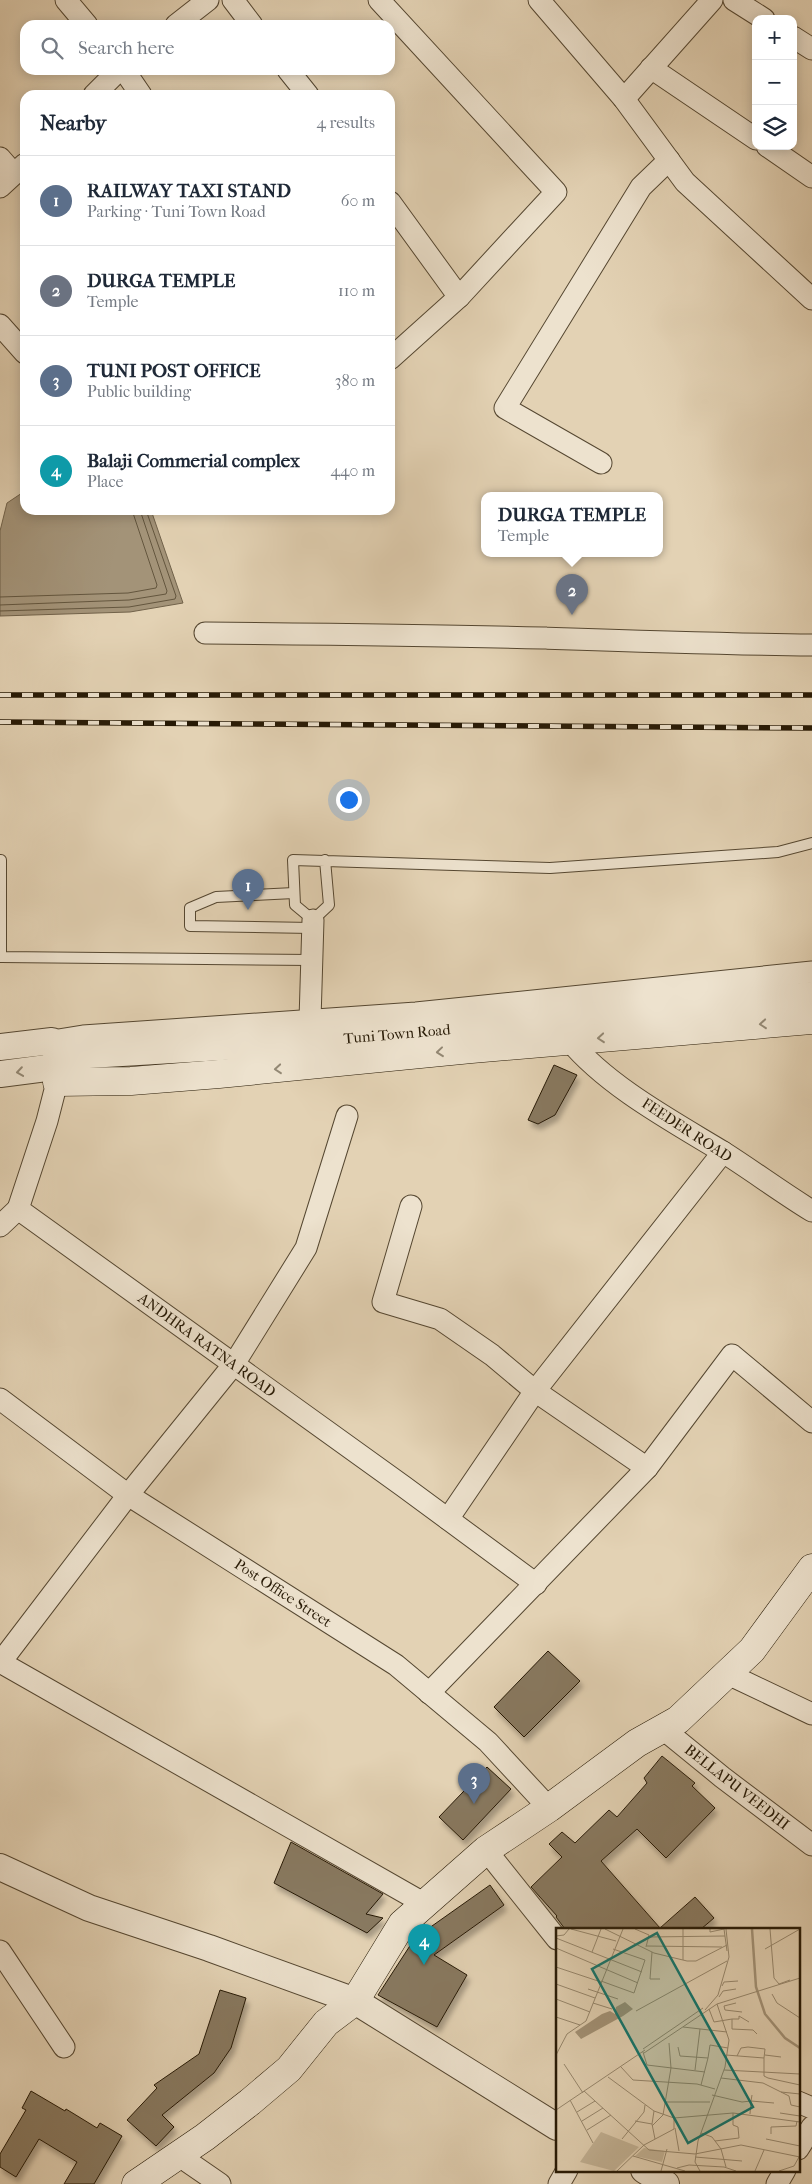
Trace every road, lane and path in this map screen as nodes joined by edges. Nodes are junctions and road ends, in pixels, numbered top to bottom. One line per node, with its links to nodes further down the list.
1 (66, 0): 9 (street)
2 (208, 0): 10 (street)
3 (233, 0): 11 (street)
4 (380, 0): 29 (street)
5 (539, 0): 21 (street)
6 (712, 0): 14 (street)
7 (734, 0): 8 (street)
8 (758, 15)
9 (83, 20)
10 (182, 20)
11 (248, 20)
12 (797, 39): 13 (street)
13 (812, 48)
14 (651, 68): 21 (street); 22 (street)
15 (115, 75): 18 (street)
16 (127, 75): 19 (street)
17 (292, 75): 20 (street)
18 (99, 90)
19 (138, 90)
20 (304, 90)
21 (624, 99): 25 (street)
22 (752, 136)
23 (773, 150): 27 (street)
24 (0, 158): 26 (street)
25 (669, 160): 30 (street); 34 (street)
26 (13, 175)
27 (812, 177)
28 (395, 209): 29 (street)
29 (459, 297): 33 (street)
30 (812, 299)
31 (0, 325): 32 (street)
32 (20, 347)
33 (395, 355)
34 (601, 463)
35 (205, 633): 36 (street)
36 (812, 645)
37 (812, 843): 39 (lane)
38 (1, 860): 42 (lane)
39 (325, 860): 40 (lane); 41 (lane)
40 (294, 893): 41 (lane); 41 (lane)
41 (313, 924): 42 (street)
42 (311, 960): 45 (street)
43 (812, 972): 45 (street)
44 (812, 995): 49 (street, Tuni Town Road)
45 (310, 1020): 49 (street)
46 (812, 1020): 47 (main road, one-way to 47)
47 (569, 1040): 49 (main road, one-way to 49); 52 (street, FEEDER ROAD)
48 (0, 1048): 49 (street, Tuni Town Road)
49 (65, 1060): 50 (street, Tuni Town Road, one-way to 50); 54 (street)
50 (0, 1074)
51 (347, 1116): 57 (street)
52 (723, 1152): 55 (street, FEEDER ROAD); 58 (street)
53 (411, 1206): 58 (street)
54 (18, 1209): 56 (street); 57 (street, ANDHRA RATNA ROAD)
55 (812, 1211)
56 (0, 1226)
57 (234, 1364): 62 (street); 63 (street, ANDHRA RATNA ROAD)
58 (534, 1391): 61 (street); 63 (street)
59 (0, 1399): 62 (street, Post Office Street)
60 (812, 1422): 61 (street)
61 (647, 1468): 65 (street)
62 (128, 1495): 66 (street); 68 (street, Post Office Street)
63 (448, 1519): 65 (street, ANDHRA RATNA ROAD)
64 (812, 1568): 67 (main road)
65 (536, 1584): 68 (street)
66 (0, 1663): 75 (street)
67 (726, 1673): 69 (street); 70 (main road)
68 (429, 1693): 71 (street, Post Office Street)
69 (812, 1714)
70 (662, 1728): 71 (main road); 72 (street, BELLAPU VEEDHI)
71 (549, 1808): 73 (main road)
72 (812, 1845)
73 (486, 1850): 75 (main road); 76 (street)
74 (0, 1867): 78 (street)
75 (425, 1904): 78 (main road)
76 (556, 1938)
77 (0, 1951): 79 (street)
78 (355, 2001): 82 (street); 85 (main road)
79 (64, 2047)
80 (800, 2103): 81 (street)
81 (812, 2108)
82 (556, 2126)
83 (812, 2127): 84 (street)
84 (800, 2146)
85 (178, 2155): 89 (main road); 90 (street)
86 (566, 2172): 91 (street)
87 (647, 2172): 92 (street)
88 (784, 2172): 93 (street)
89 (136, 2184)
90 (220, 2184)
91 (558, 2184)
92 (666, 2184)
93 (777, 2184)

